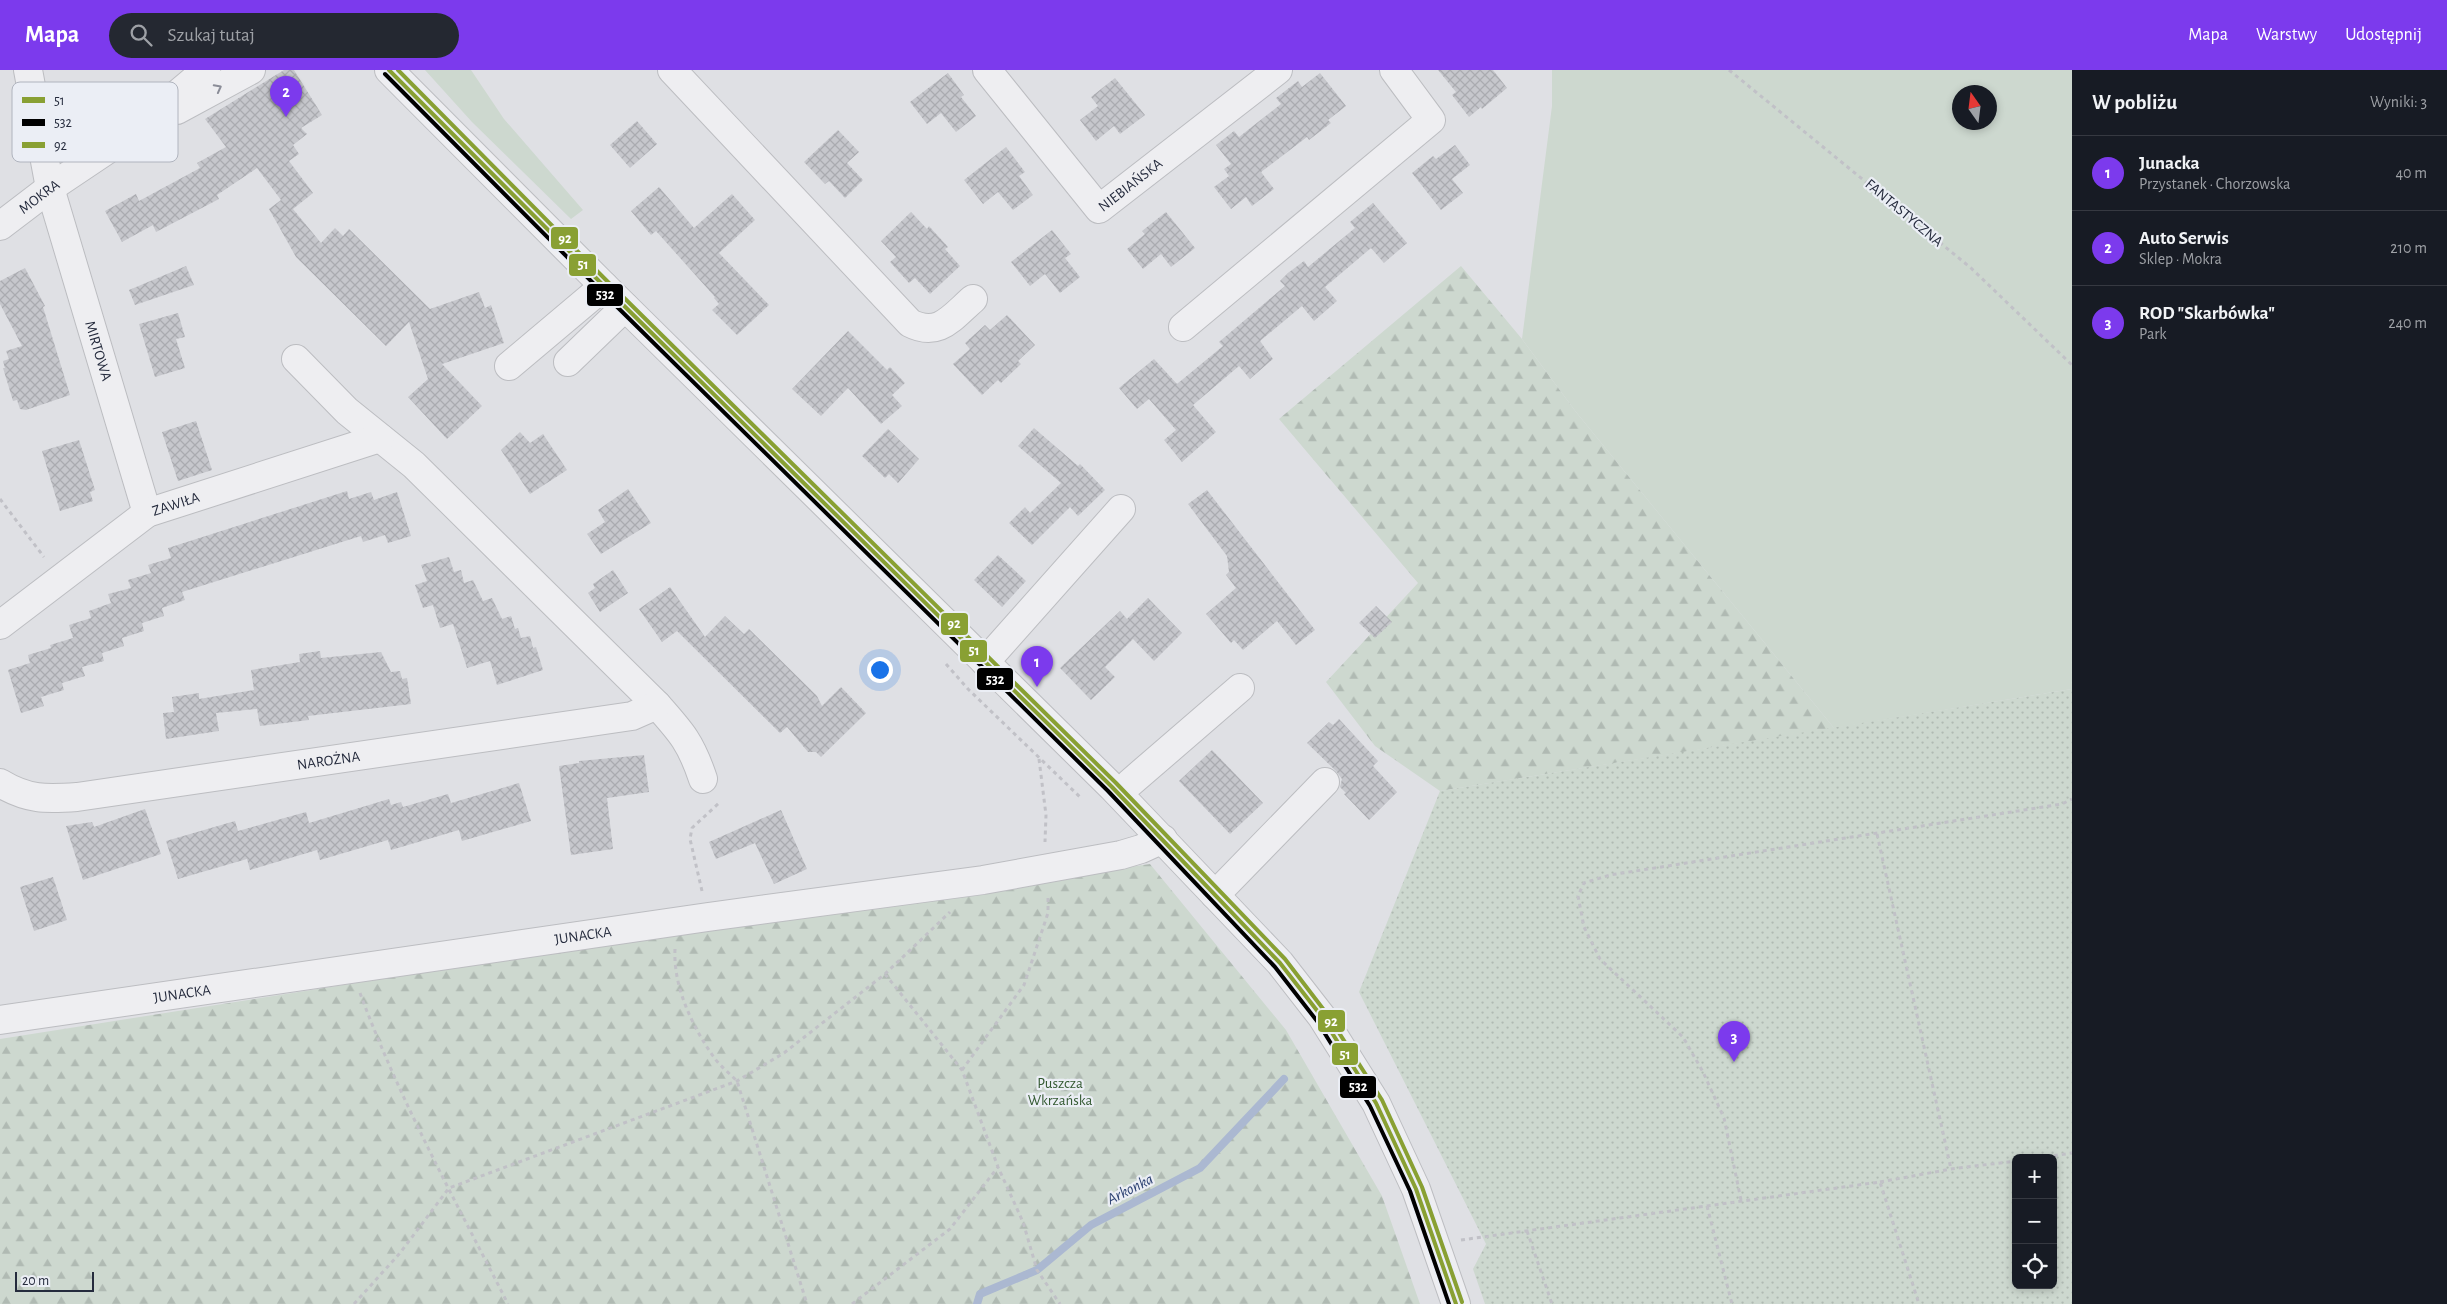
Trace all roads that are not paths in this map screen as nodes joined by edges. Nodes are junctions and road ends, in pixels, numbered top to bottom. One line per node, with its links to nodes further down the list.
1 (206, 70): 8 (street, MOKRA)
2 (251, 70): 9 (street, MOKRA, one-way to 2)
3 (389, 70): 14 (street)
4 (672, 70): 15 (street)
5 (987, 70): 6 (street, NIEBIAŃSKA)
6 (1278, 70)
7 (1394, 70): 17 (street)
8 (178, 94)
9 (178, 109)
10 (45, 162): 12 (street, MIRTOWA)
11 (89, 162): 12 (street, MOKRA)
12 (50, 188): 13 (street, MOKRA); 23 (street, MIRTOWA)
13 (0, 226)
14 (604, 286): 16 (street); 20 (street)
15 (973, 299)
16 (625, 308): 19 (street); 25 (street)
17 (1182, 327)
18 (296, 359): 21 (street)
19 (568, 362)
20 (509, 366)
21 (380, 438): 23 (street, ZAWIŁA); 27 (street)
22 (1121, 509): 25 (street)
23 (148, 513): 24 (street, ZAWIŁA)
24 (0, 625)
25 (985, 662): 32 (street)
26 (1240, 688): 31 (street)
27 (657, 705): 28 (street); 30 (street, NAROŻNA)
28 (703, 779)
29 (1325, 782): 33 (street)
30 (0, 783)
31 (1130, 783)
32 (1163, 839): 33 (street); 34 (street, JUNACKA)
33 (1215, 895): 35 (street)
34 (0, 1020)
35 (1456, 1304)

